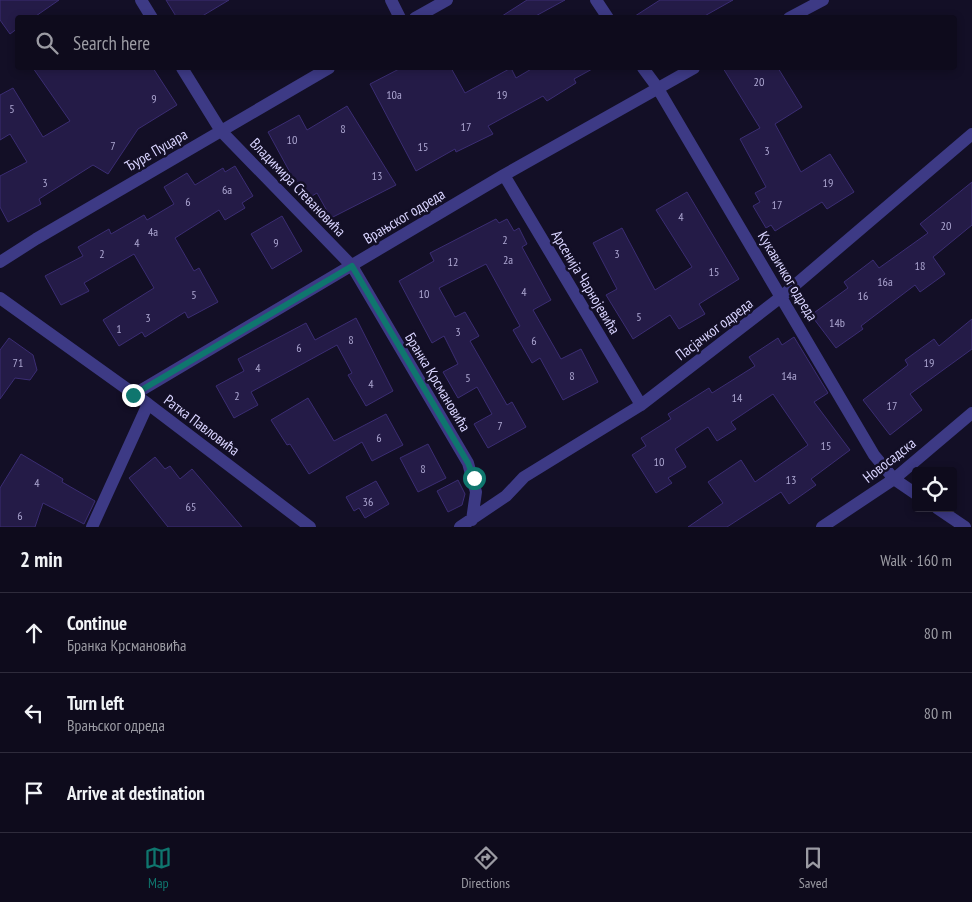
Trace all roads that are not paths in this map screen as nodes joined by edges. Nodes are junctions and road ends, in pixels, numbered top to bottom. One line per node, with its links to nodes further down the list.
1 (141, 0): 6 (street)
2 (391, 0): 7 (street)
3 (447, 0): 8 (street)
4 (596, 0): 9 (street)
5 (823, 0): 10 (street)
6 (150, 15)
7 (398, 15)
8 (420, 15)
9 (606, 15)
10 (795, 15)
11 (183, 70): 16 (street, Владимира Стевановића)
12 (326, 70): 16 (street, Ђуре Пуцара)
13 (644, 70): 15 (street, Кукавичког одреда)
14 (690, 70): 15 (street, Врањског одреда)
15 (657, 87): 18 (street, Врањског одреда); 21 (street, Кукавичког одреда)
16 (220, 131): 19 (street, Ђуре Пуцара); 20 (street, Владимира Стевановића)
17 (972, 134): 21 (street, Пасјачког одреда)
18 (504, 175): 20 (street, Врањског одреда); 25 (street, Арсенија Чарнојевића)
19 (0, 262)
20 (352, 266): 23 (street, Врањског одреда); 30 (street, Бранка Крсмановића)
21 (781, 297): 25 (street, Пасјачког одреда); 27 (street, Кукавичког одреда)
22 (0, 298): 23 (street, Ратка Павловића)
23 (133, 395): 24 (street, Ратка Павловића)
24 (148, 404): 31 (street); 32 (street, Ратка Павловића)
25 (641, 405): 30 (street, Пасјачког одреда)
26 (972, 413): 27 (street, Новосадска)
27 (894, 479): 28 (street, Кукавичког одреда); 34 (street, Новосадска)
28 (912, 491)
29 (943, 512): 35 (street)
30 (472, 520): 33 (street, Пасјачког одреда)
31 (92, 527)
32 (310, 527)
33 (460, 527)
34 (822, 527)
35 (966, 527)

